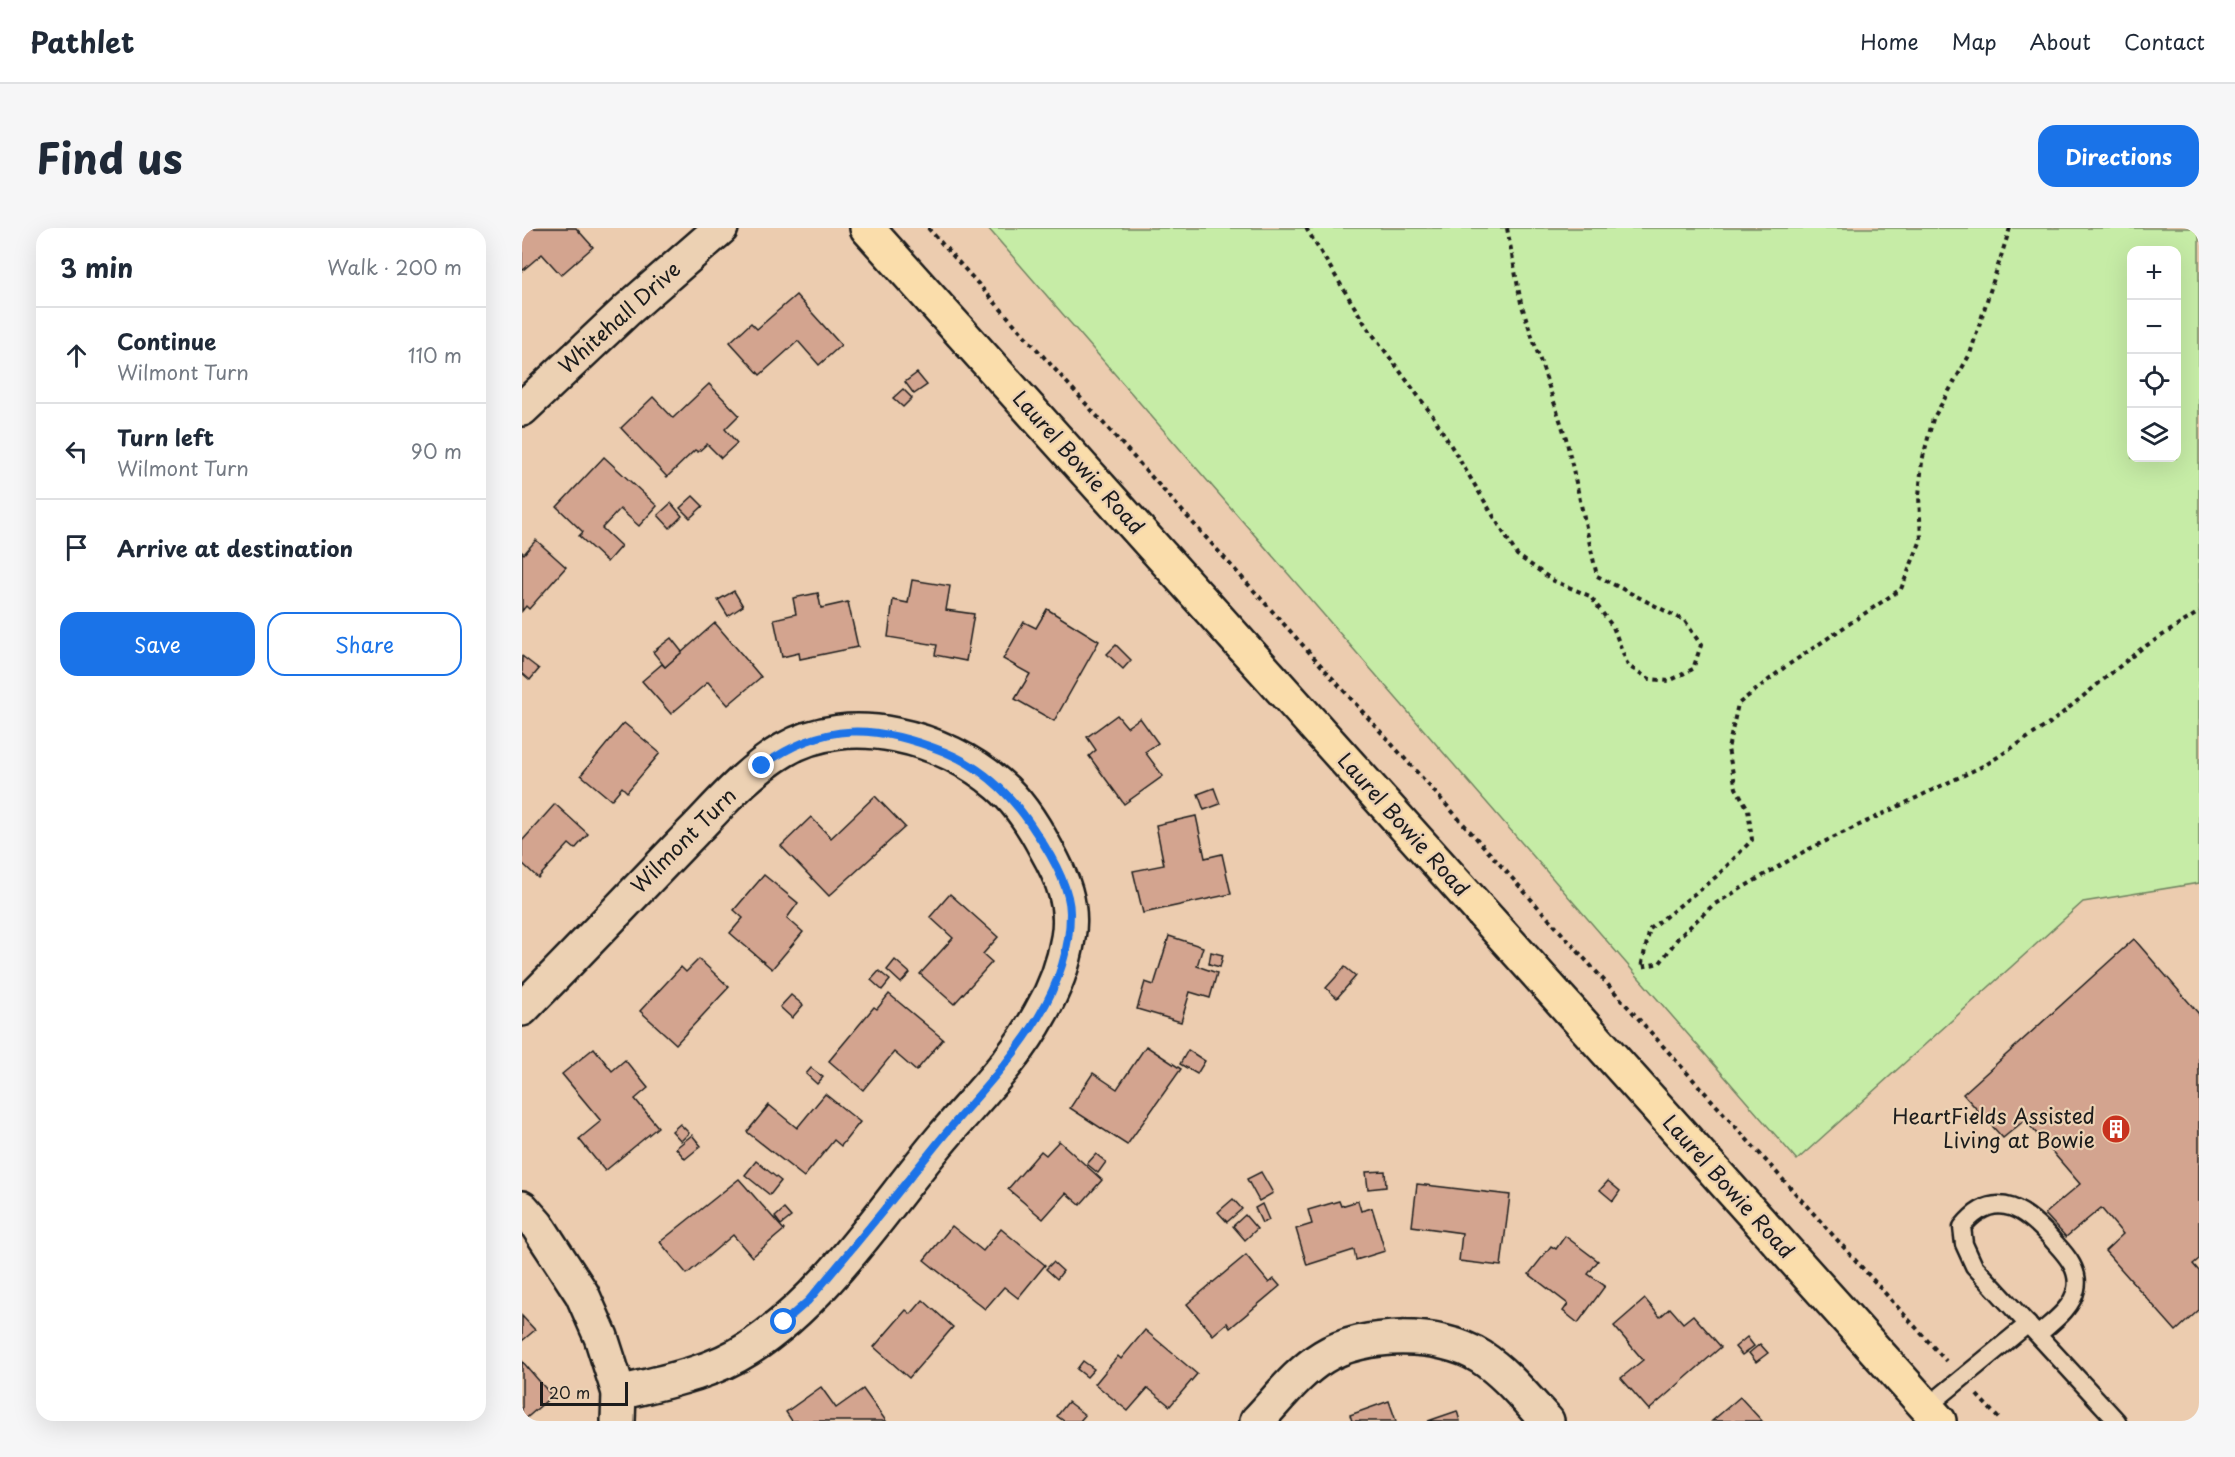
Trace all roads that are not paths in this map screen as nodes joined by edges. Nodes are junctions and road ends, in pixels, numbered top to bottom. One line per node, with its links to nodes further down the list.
1 (721, 228): 3 (street, Whitehall Drive)
2 (867, 228): 8 (main road, Laurel Bowie Road)
3 (522, 409)
4 (522, 1009): 7 (street, Wilmont Turn)
5 (522, 1208): 7 (street)
6 (2033, 1330): 6 (lane); 8 (lane); 11 (lane)
7 (618, 1407)
8 (1933, 1414)
9 (1257, 1421): 10 (street)
10 (1547, 1421)
11 (2117, 1421)

